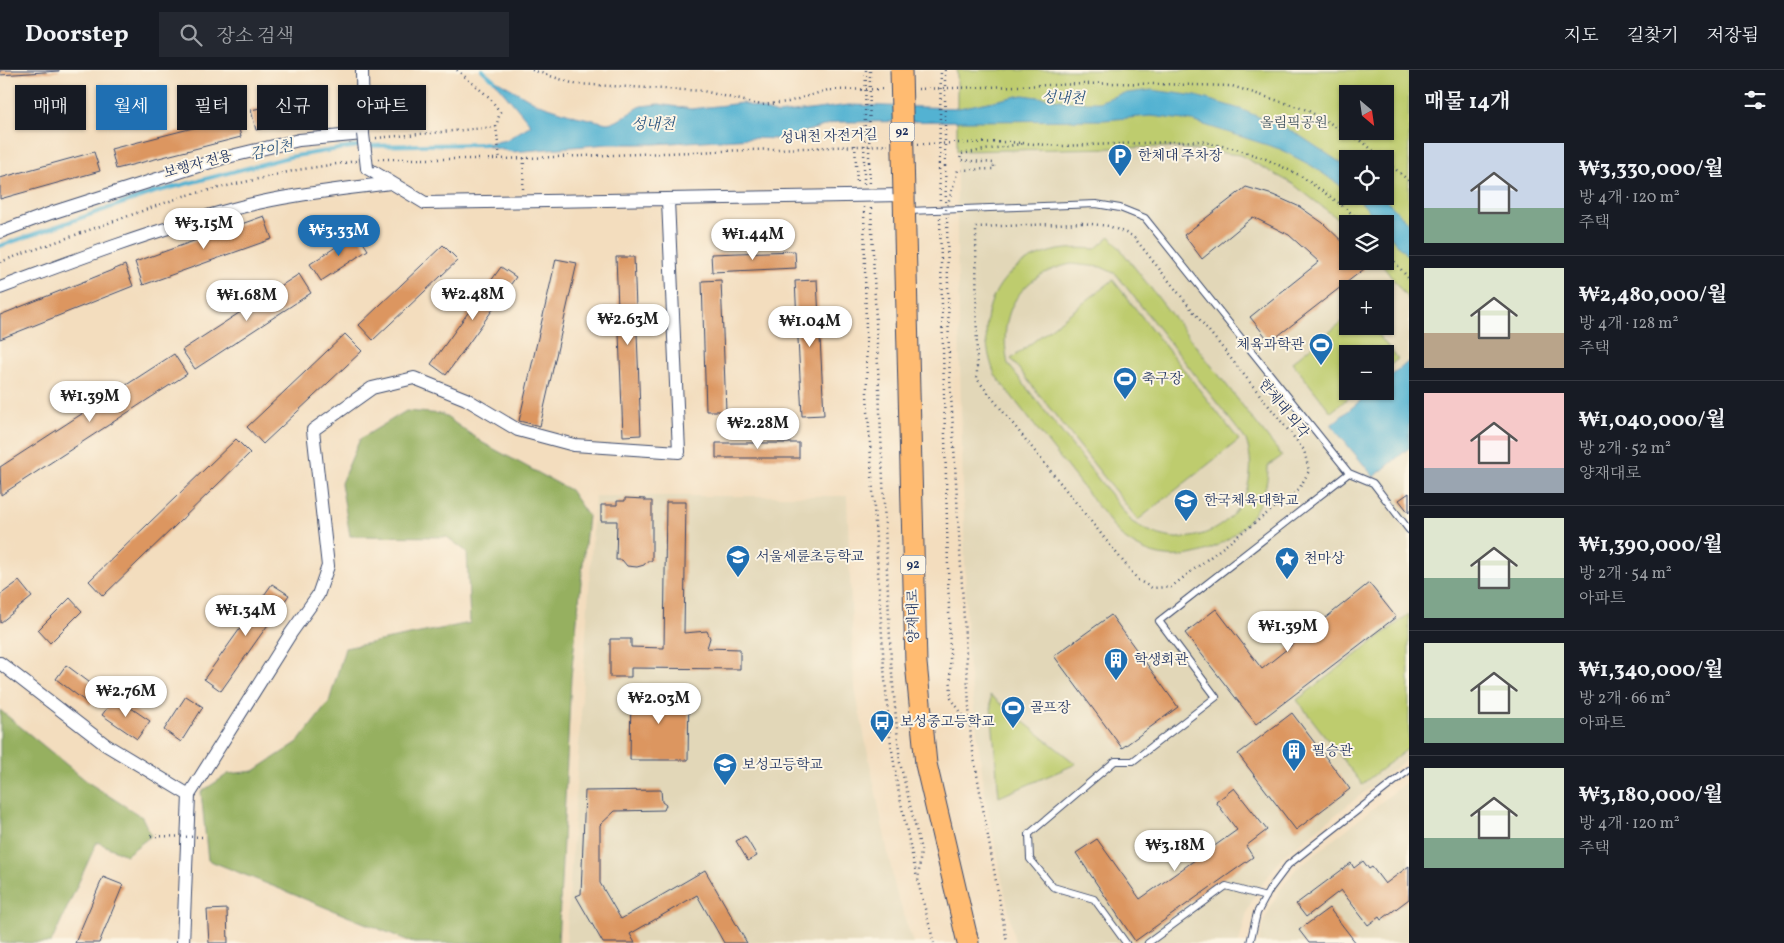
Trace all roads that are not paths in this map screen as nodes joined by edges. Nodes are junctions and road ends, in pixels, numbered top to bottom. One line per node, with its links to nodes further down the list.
1 (362, 70): 3 (street)
2 (901, 70): 6 (main road, 92, bridge)
3 (365, 136): 4 (street, bridge); 7 (street)
4 (390, 183): 5 (street); 8 (street)
5 (668, 200): 6 (street); 13 (street)
6 (904, 203): 9 (lane); 15 (main road, 양재대로 / 92)
7 (0, 232)
8 (0, 288)
9 (1349, 474): 10 (lane); 17 (lane)
10 (1409, 530)
11 (0, 663): 13 (street)
12 (1409, 770): 14 (lane)
13 (189, 795): 16 (street)
14 (1266, 897): 18 (lane); 19 (lane)
15 (967, 940)
16 (182, 943)
17 (1126, 943)
18 (1148, 943)
19 (1250, 943)

